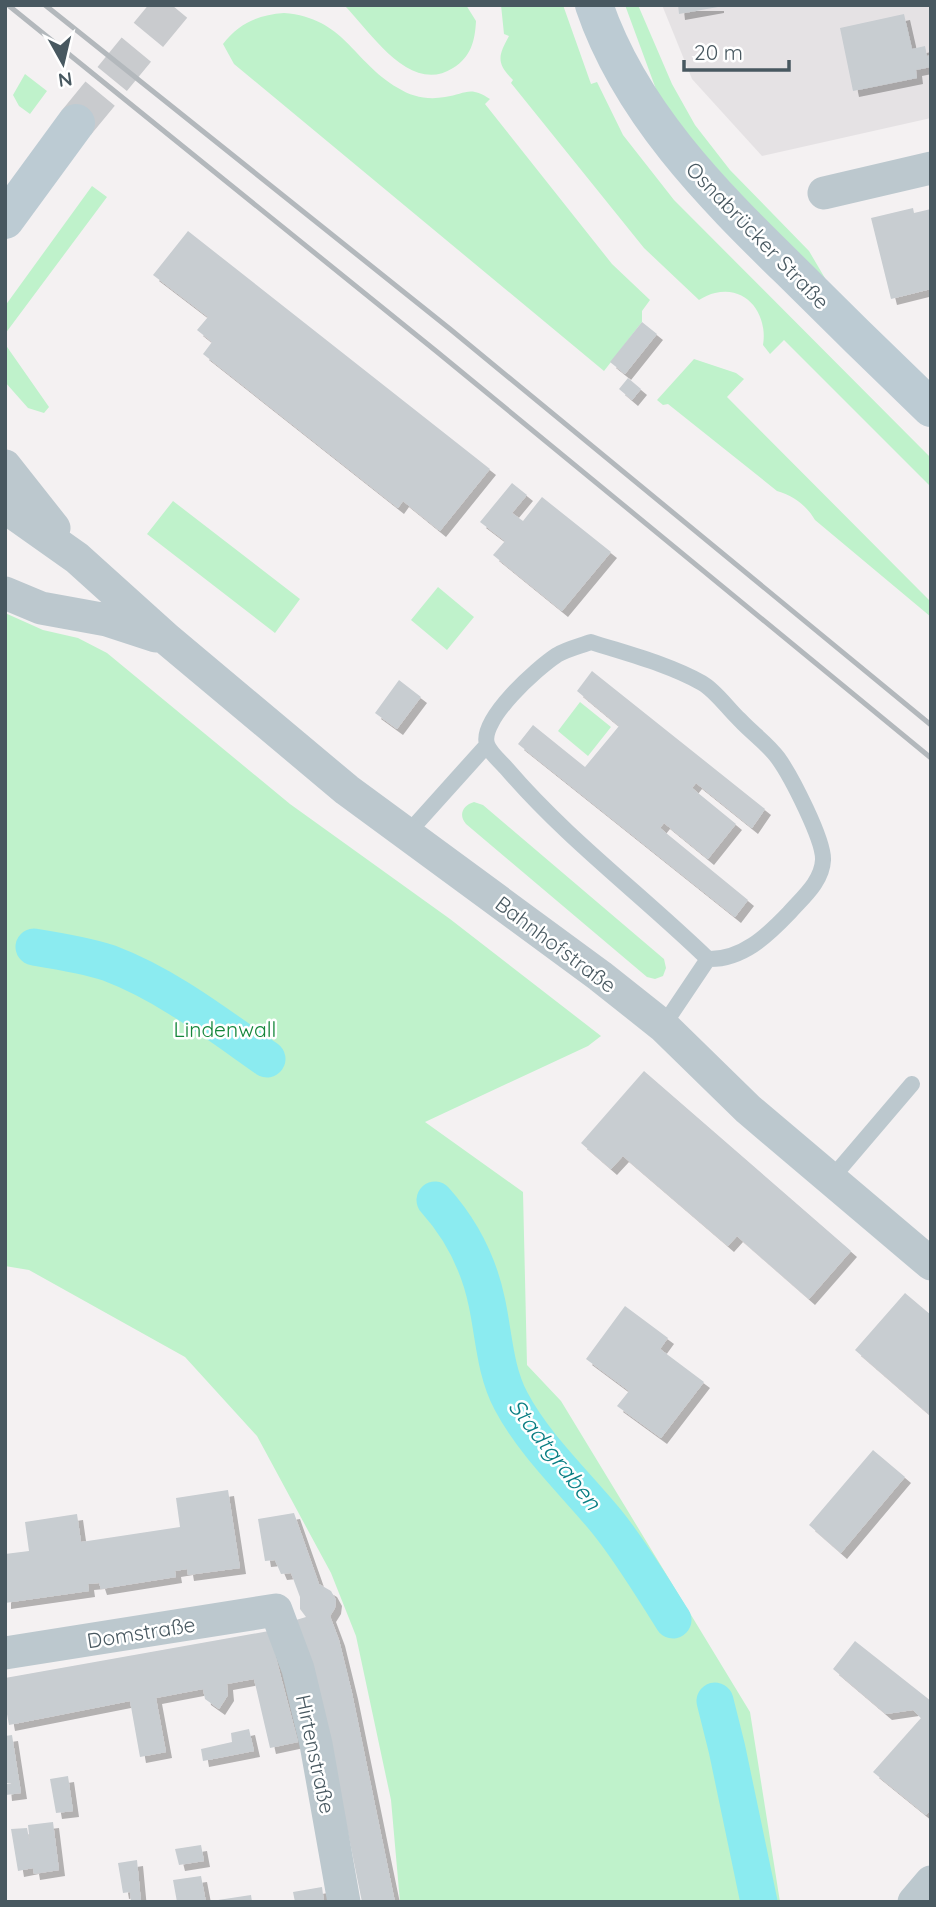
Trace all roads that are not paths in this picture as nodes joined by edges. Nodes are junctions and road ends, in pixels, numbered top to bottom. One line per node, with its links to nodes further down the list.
1 (594, 5): 6 (main road, Osnabrücker Straße)
2 (76, 123): 5 (main road)
3 (931, 168): 4 (street)
4 (824, 193)
5 (5, 220)
6 (931, 408)
7 (5, 466): 9 (street, Bahnhofstraße)
8 (5, 507): 9 (street, Bahnhofstraße)
9 (76, 558): 11 (street, Bahnhofstraße)
10 (5, 593): 11 (street, Bahnhofstraße)
11 (168, 640): 13 (street, Bahnhofstraße)
12 (487, 745): 13 (lane); 14 (lane); 14 (lane)
13 (407, 834): 15 (street, Bahnhofstraße)
14 (708, 959): 15 (lane)
15 (663, 1026): 17 (street, Bahnhofstraße)
16 (912, 1084): 17 (lane)
17 (831, 1179): 18 (street, Bahnhofstraße)
18 (931, 1264)
19 (276, 1610): 20 (street, Domstraße); 22 (street, Hirtenstraße)
20 (5, 1653)
21 (931, 1882): 23 (street)
22 (344, 1902)
23 (914, 1902)

